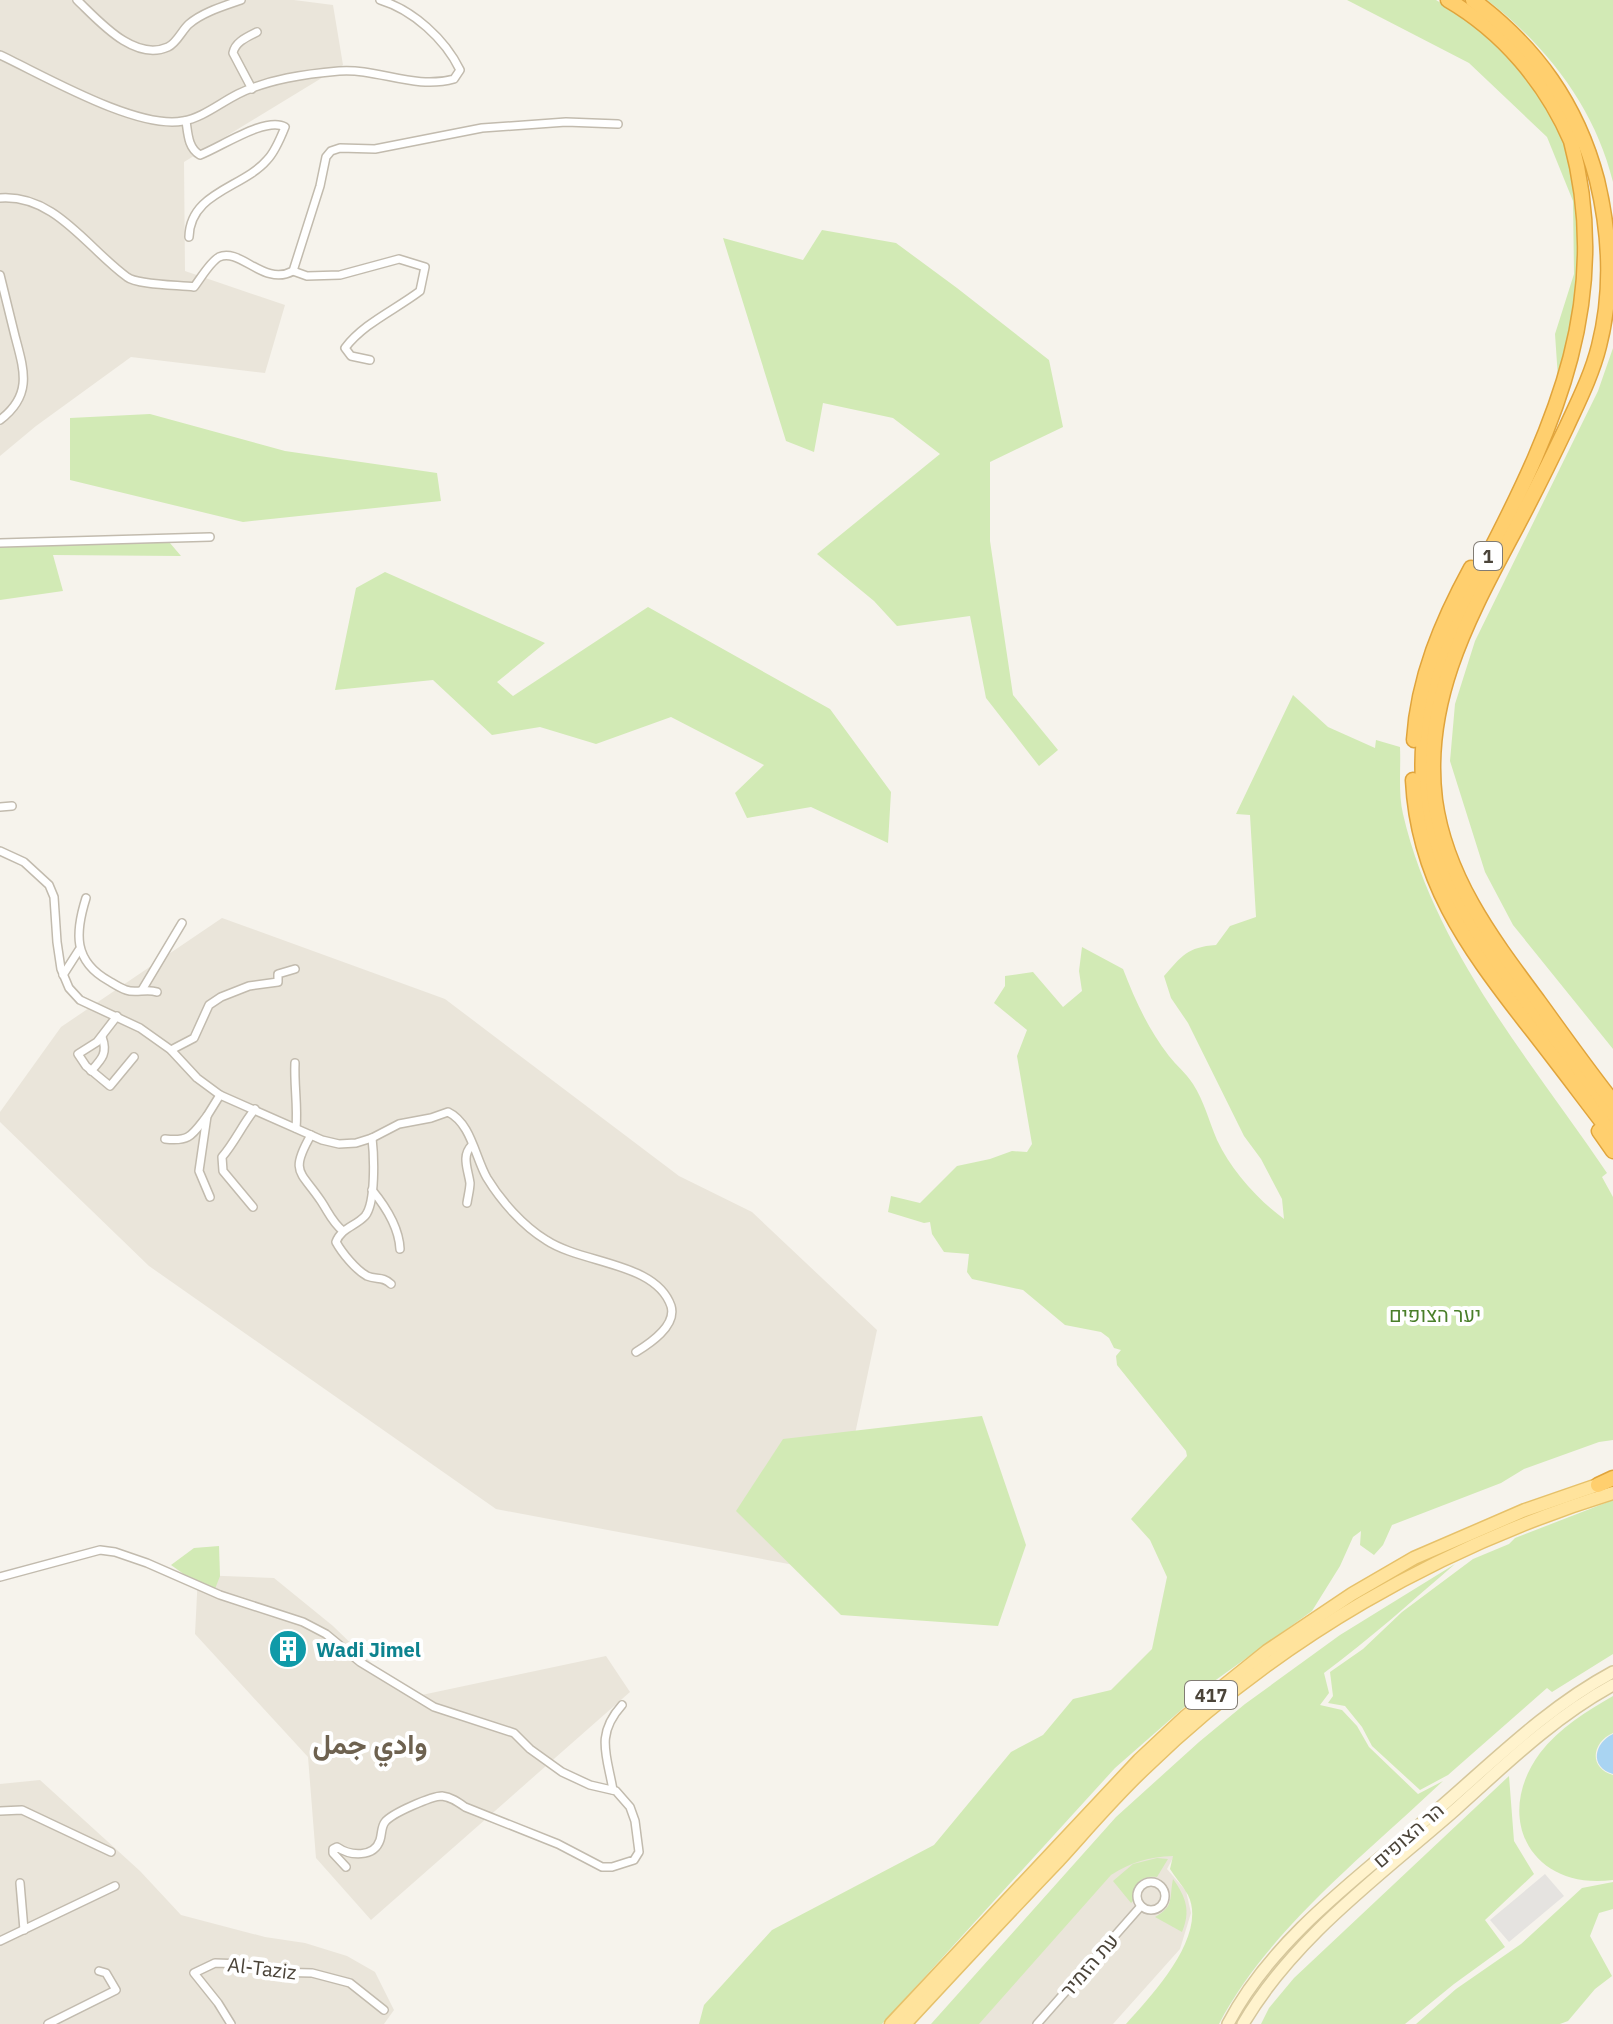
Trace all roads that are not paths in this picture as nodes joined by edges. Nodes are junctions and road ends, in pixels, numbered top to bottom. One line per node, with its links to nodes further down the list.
1 (77, 0): 2 (street)
2 (241, 0)
3 (380, 0): 8 (street)
4 (1448, 0): 17 (highway, 1)
5 (1473, 0): 38 (highway, 1)
6 (257, 32): 8 (street)
7 (0, 55): 9 (street)
8 (252, 89): 9 (street)
9 (186, 121): 12 (street)
10 (618, 124): 13 (street)
11 (0, 198): 13 (street)
12 (189, 237)
13 (293, 271): 15 (street)
14 (0, 275): 16 (street)
15 (370, 360)
16 (0, 420)
17 (1533, 468): 30 (highway); 41 (highway, 1)
18 (210, 537): 19 (street)
19 (0, 543)
20 (12, 806): 21 (street)
21 (0, 807)
22 (0, 851): 27 (street)
23 (86, 898): 25 (street)
24 (182, 923): 28 (street)
25 (79, 950): 27 (street); 28 (street)
26 (295, 969): 33 (street)
27 (63, 975): 31 (street)
28 (142, 990): 29 (street)
29 (157, 992)
30 (1515, 1008): 44 (highway); 48 (highway)
31 (117, 1016): 32 (street); 33 (street)
32 (102, 1037): 36 (street); 36 (street)
33 (171, 1050): 37 (street)
34 (134, 1057): 36 (street)
35 (295, 1063): 42 (street)
36 (91, 1071)
37 (220, 1095): 39 (street); 40 (street)
38 (1613, 1102)
39 (255, 1109): 42 (street); 52 (street)
40 (207, 1116): 46 (street); 50 (street)
41 (1613, 1119)
42 (296, 1128): 43 (street)
43 (311, 1135): 45 (street); 53 (street)
44 (1613, 1136)
45 (372, 1138): 47 (street); 49 (street)
46 (165, 1139)
47 (472, 1145): 51 (street); 56 (street)
48 (1613, 1151)
49 (372, 1190): 53 (street); 54 (street)
50 (210, 1197)
51 (467, 1203)
52 (253, 1207)
53 (343, 1231): 55 (street)
54 (400, 1249)
55 (391, 1284)
56 (636, 1352)
57 (1608, 1481): 76 (main road, 417)
58 (1613, 1493): 77 (main road, 417)
59 (0, 1577): 63 (street)
60 (1613, 1672): 79 (main road, הר הצופים)
61 (1613, 1685): 80 (main road, הר הצופים)
62 (622, 1705): 63 (street)
63 (613, 1790): 66 (street)
64 (0, 1811): 65 (street)
65 (111, 1852)
66 (346, 1867)
67 (20, 1883): 70 (street)
68 (115, 1886): 70 (street)
69 (1141, 1906): 69 (street); 78 (street, עת הזמיר)
70 (24, 1930): 71 (street)
71 (0, 1941)
72 (99, 1971): 74 (street)
73 (384, 2010): 75 (street, Al-Taziz)
74 (48, 2024)
75 (231, 2024)
76 (891, 2024)
77 (905, 2024)
78 (1037, 2024)
79 (1228, 2024)
80 (1243, 2024)

